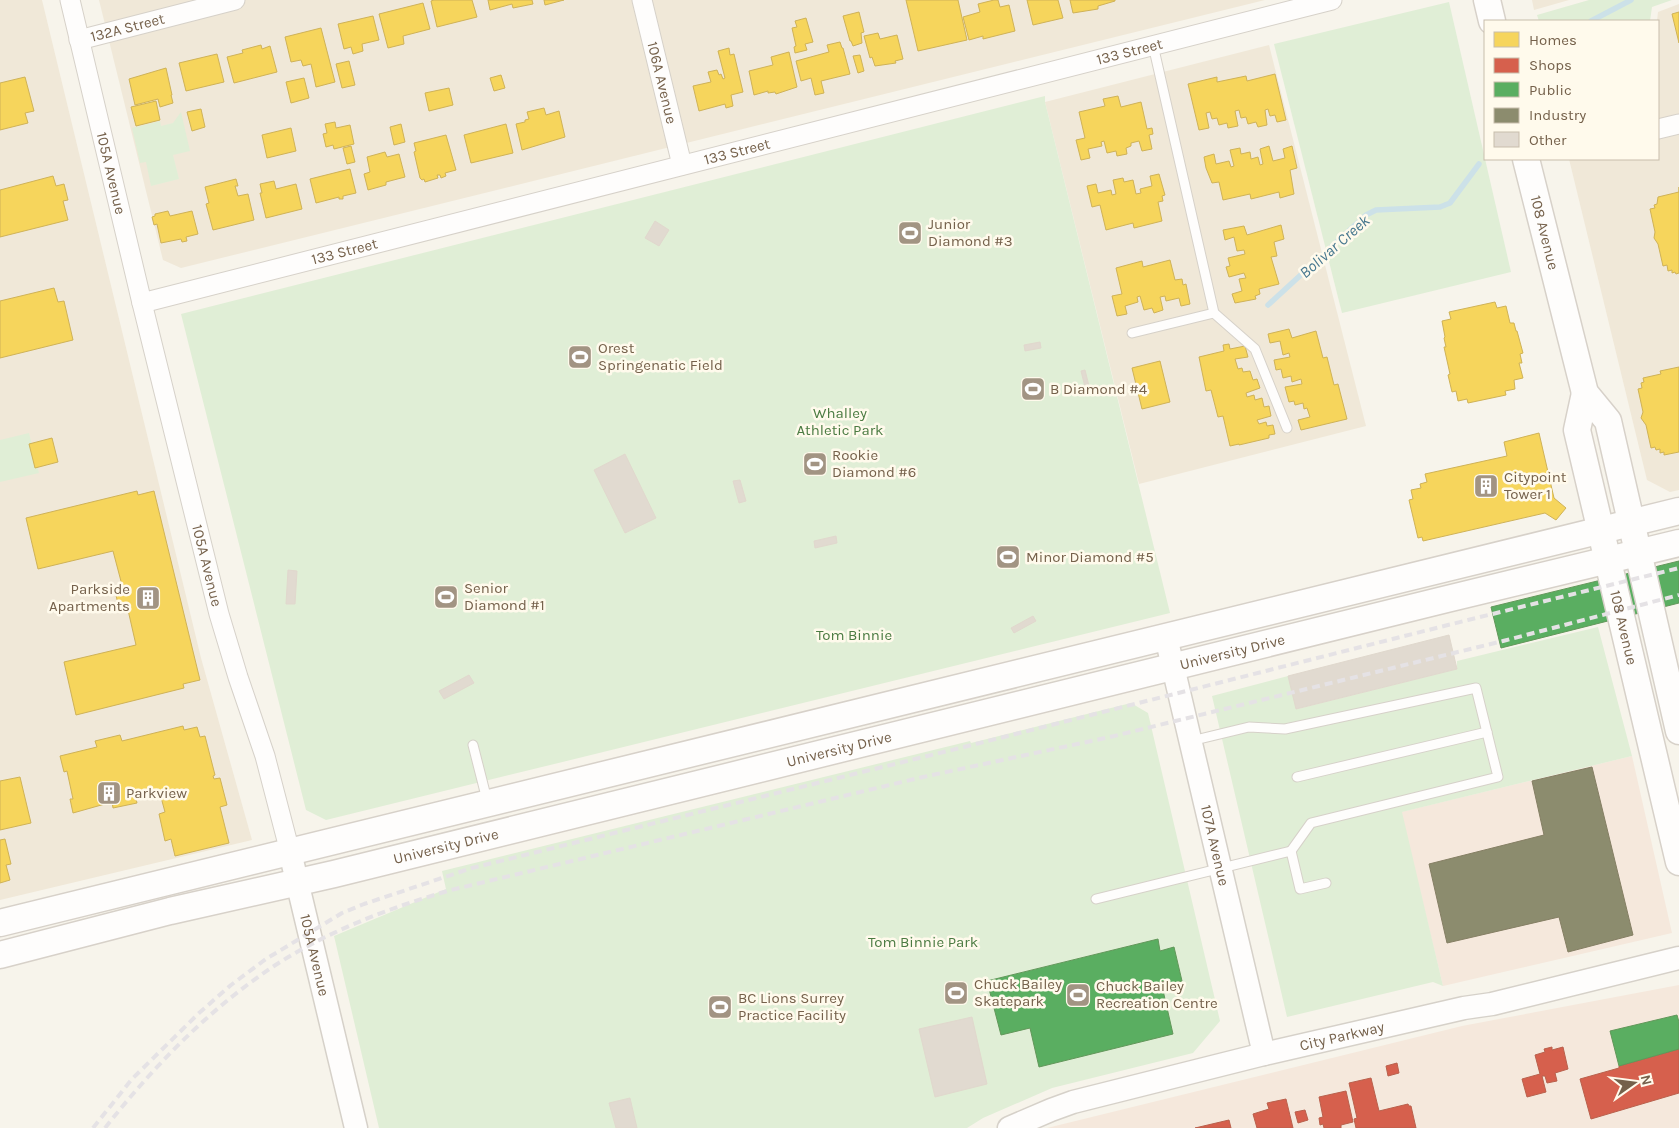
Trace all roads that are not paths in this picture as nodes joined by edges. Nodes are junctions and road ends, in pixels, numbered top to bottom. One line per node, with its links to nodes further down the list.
1 (70, 0): 7 (street, 105A Avenue)
2 (235, 0): 7 (street, 132A Street)
3 (642, 0): 12 (street, 106A Avenue)
4 (1332, 0): 8 (street, 133 Street)
5 (1487, 0): 6 (main road)
6 (1492, 20)
7 (80, 40): 13 (street, 105A Avenue)
8 (1153, 45): 12 (street, 133 Street); 14 (lane)
9 (1679, 124): 10 (street)
10 (1659, 129)
11 (1530, 160): 16 (main road, 108 Avenue)
12 (682, 165): 13 (street, 133 Street)
13 (142, 303): 33 (street, 105A Avenue)
14 (1214, 313): 15 (lane); 17 (lane)
15 (1132, 333)
16 (1585, 393): 19 (main road, 108 Avenue); 20 (main road, 108 Avenue)
17 (1288, 428)
18 (1679, 512): 19 (main road, University Drive)
19 (1631, 523): 20 (main road, University Drive); 22 (main road, 108 Avenue)
20 (1601, 531): 23 (main road, 108 Avenue); 24 (main road, University Drive)
21 (1679, 543): 22 (main road, University Drive)
22 (1638, 553): 23 (main road, University Drive); 26 (main road, 108 Avenue)
23 (1608, 560): 25 (main road, University Drive); 34 (main road, 108 Avenue)
24 (1166, 637): 25 (street, 107A Avenue); 31 (main road, University Drive)
25 (1173, 667): 28 (street, 107A Avenue); 36 (main road, University Drive)
26 (1679, 731)
27 (1487, 732): 28 (lane); 30 (lane); 32 (lane)
28 (1191, 741): 35 (street, 107A Avenue)
29 (474, 745): 31 (lane)
30 (1297, 777)
31 (487, 803): 33 (main road, University Drive)
32 (1291, 851): 35 (lane); 37 (lane)
33 (290, 852): 36 (street, 105A Avenue); 39 (main road, University Drive)
34 (1679, 862)
35 (1221, 868): 38 (lane); 42 (street, 107A Avenue)
36 (297, 882): 40 (main road, University Drive); 43 (street, 105A Avenue)
37 (1326, 883)
38 (1096, 899)
39 (0, 923)
40 (0, 955)
41 (1679, 958): 42 (street, City Parkway)
42 (1264, 1054): 44 (street, City Parkway)
43 (356, 1128)
44 (1009, 1128)

